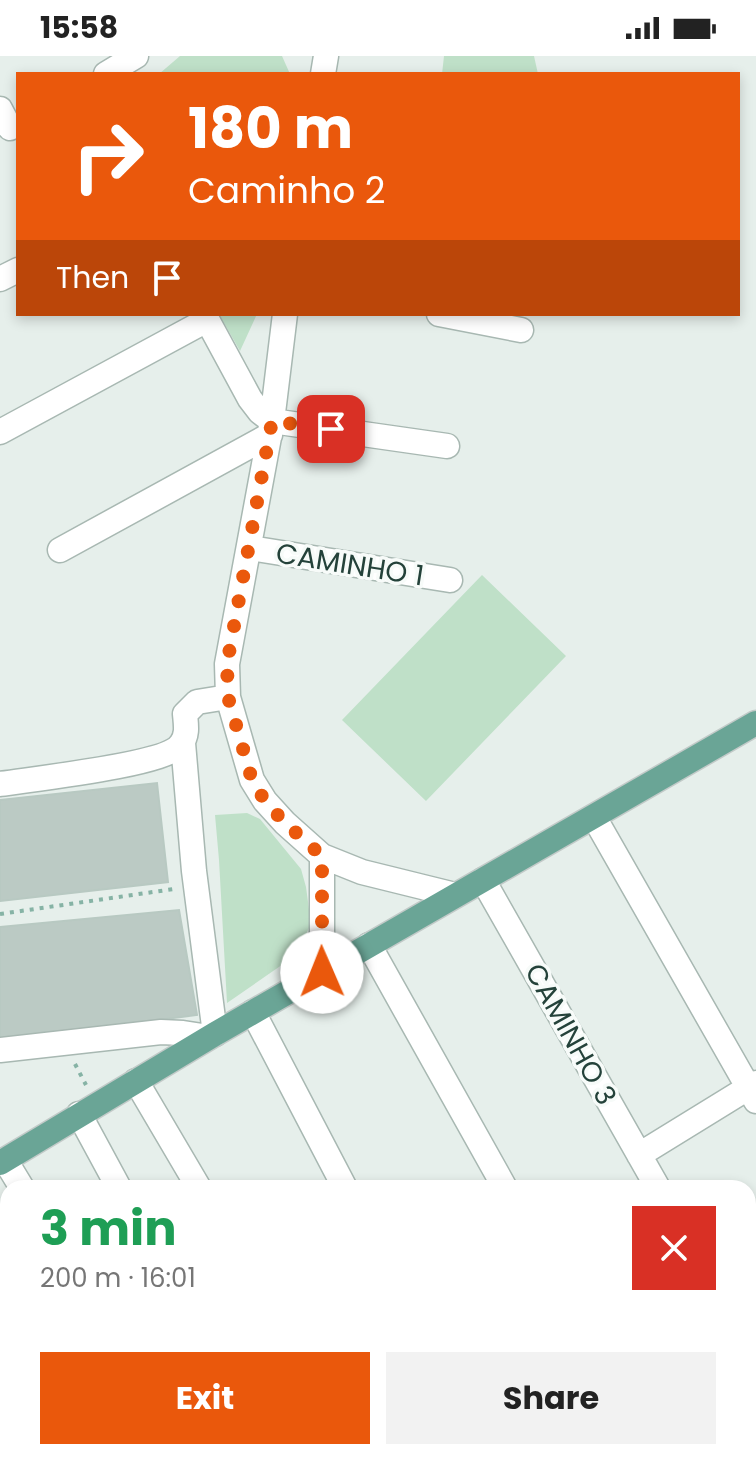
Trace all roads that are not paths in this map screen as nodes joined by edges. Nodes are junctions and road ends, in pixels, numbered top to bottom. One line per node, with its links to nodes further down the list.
1 (285, 316): 5 (street)
2 (449, 316): 4 (street)
3 (205, 317): 5 (street); 6 (street)
4 (521, 330)
5 (271, 428): 7 (street); 8 (street); 9 (street)
6 (0, 432)
7 (447, 446)
8 (250, 548): 10 (street, CAMINHO 1); 11 (street)
9 (60, 550)
10 (450, 580)
11 (228, 697): 13 (street); 16 (street)
12 (756, 723): 15 (main road)
13 (183, 743): 14 (street); 22 (street)
14 (0, 784)
15 (594, 817): 17 (main road); 25 (street)
16 (322, 856): 18 (street); 20 (street)
17 (483, 880): 18 (main road); 27 (street, CAMINHO 3)
18 (455, 895): 19 (main road)
19 (369, 945): 20 (main road); 33 (street)
20 (322, 972): 21 (main road)
21 (253, 1012): 22 (main road); 32 (street)
22 (212, 1036): 23 (street); 24 (main road)
23 (0, 1050)
24 (136, 1081): 26 (main road); 31 (street)
25 (753, 1091): 27 (street)
26 (88, 1110): 28 (main road); 30 (street)
27 (639, 1155): 34 (street, CAMINHO 3)
28 (3, 1162): 29 (street)
29 (16, 1180)
30 (116, 1180)
31 (194, 1180)
32 (341, 1180)
33 (501, 1180)
34 (653, 1180)

